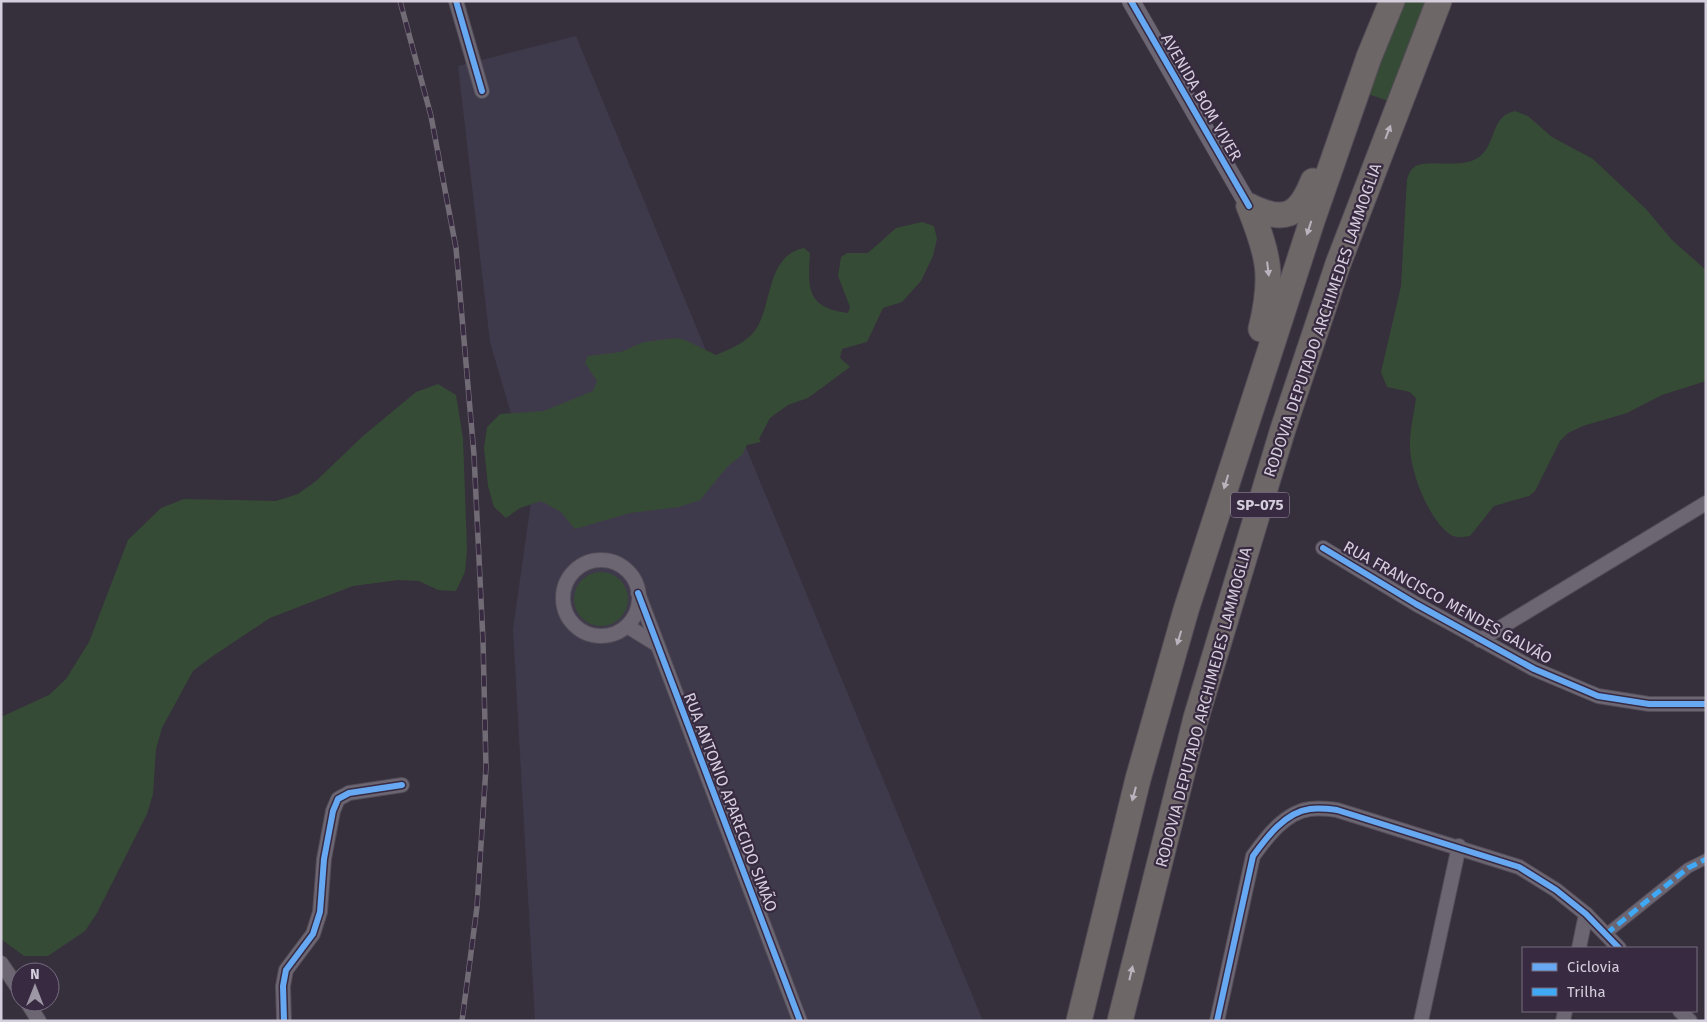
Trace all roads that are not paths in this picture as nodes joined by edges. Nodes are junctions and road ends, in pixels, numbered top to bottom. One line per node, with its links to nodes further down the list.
1 (456, 1): 6 (street)
2 (1131, 1): 7 (street, AVENIDA BOM VIVER)
3 (1392, 1): 5 (highway, SP-075)
4 (1439, 1): 29 (highway, RODOVIA DEPUTADO ARCHIMEDES LAMMOGLIA / SP-075, one-way to 4)
5 (1370, 56): 7 (highway); 8 (highway, SP-075, one-way to 8)
6 (482, 91)
7 (1249, 206): 8 (highway, one-way to 8)
8 (1234, 458): 28 (highway, SP-075, one-way to 28)
9 (1706, 503): 13 (street)
10 (1323, 548): 13 (street, RUA FRANCISCO MENDES GALVÃO)
11 (638, 593): 12 (street); 12 (street, RUA ANTONIO APARECIDO SIMÃO); 14 (street, RUA ANTONIO APARECIDO SIMÃO)
12 (627, 626): 14 (street)
13 (1480, 640): 15 (street, RUA FRANCISCO MENDES GALVÃO)
14 (656, 644): 27 (street, RUA ANTONIO APARECIDO SIMÃO)
15 (1703, 701)
16 (402, 785): 26 (street)
17 (1459, 846): 19 (street); 30 (street); 31 (street)
18 (1706, 859): 20 (street)
19 (1586, 914): 20 (street); 21 (street)
20 (1606, 934): 22 (street)
21 (1579, 947)
22 (1618, 947)
23 (1, 963): 24 (street)
24 (10, 976)
25 (1681, 1012): 32 (street)
26 (284, 1021)
27 (800, 1021)
28 (1079, 1021)
29 (1120, 1021)
30 (1217, 1021)
31 (1421, 1021)
32 (1690, 1021)

